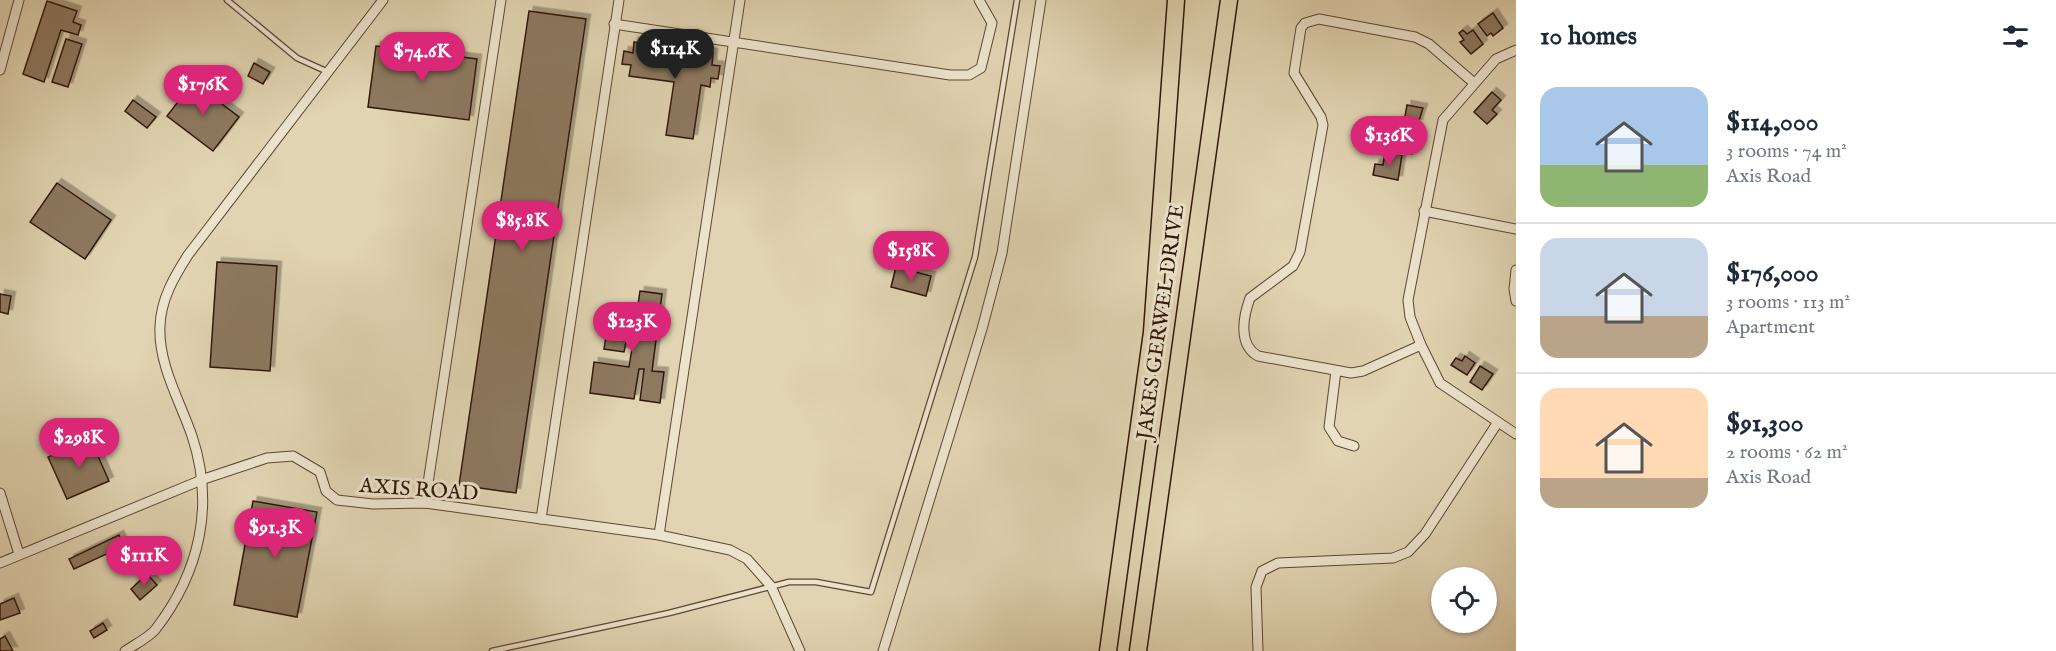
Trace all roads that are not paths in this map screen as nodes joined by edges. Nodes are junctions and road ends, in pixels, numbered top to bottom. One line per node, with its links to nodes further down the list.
1 (19, 0): 15 (street)
2 (227, 0): 16 (lane)
3 (383, 0): 16 (street)
4 (501, 0): 29 (street)
5 (619, 0): 12 (street)
6 (740, 0): 13 (street)
7 (979, 0): 13 (street)
8 (1017, 0): 34 (lane)
9 (1041, 0): 38 (street)
10 (1176, 0): 39 (highway, JAKES GERWEL DRIVE)
11 (1229, 0): 40 (highway, JAKES GERWEL DRIVE)
12 (615, 24): 13 (street); 30 (street)
13 (735, 42): 31 (street)
14 (1516, 50): 17 (street)
15 (0, 70)
16 (328, 72): 27 (street)
17 (1474, 83): 18 (street); 23 (street)
18 (1424, 211): 19 (street); 22 (street)
19 (1516, 229)
20 (1516, 270): 21 (street)
21 (1516, 301)
22 (1421, 345): 23 (street); 24 (street)
23 (1336, 371): 26 (street)
24 (1498, 422): 25 (street); 41 (street)
25 (1516, 434)
26 (1354, 446)
27 (204, 479): 29 (street, AXIS ROAD); 32 (street, AXIS ROAD); 35 (street)
28 (0, 493): 32 (street)
29 (425, 503): 30 (street, AXIS ROAD)
30 (542, 519): 31 (street, AXIS ROAD)
31 (658, 535): 34 (street, AXIS ROAD)
32 (19, 554): 33 (street, AXIS ROAD)
33 (0, 563)
34 (771, 586): 36 (lane); 37 (street, AXIS ROAD)
35 (125, 651)
36 (492, 651)
37 (800, 651)
38 (883, 651)
39 (1108, 651)
40 (1138, 651)
41 (1258, 651)

